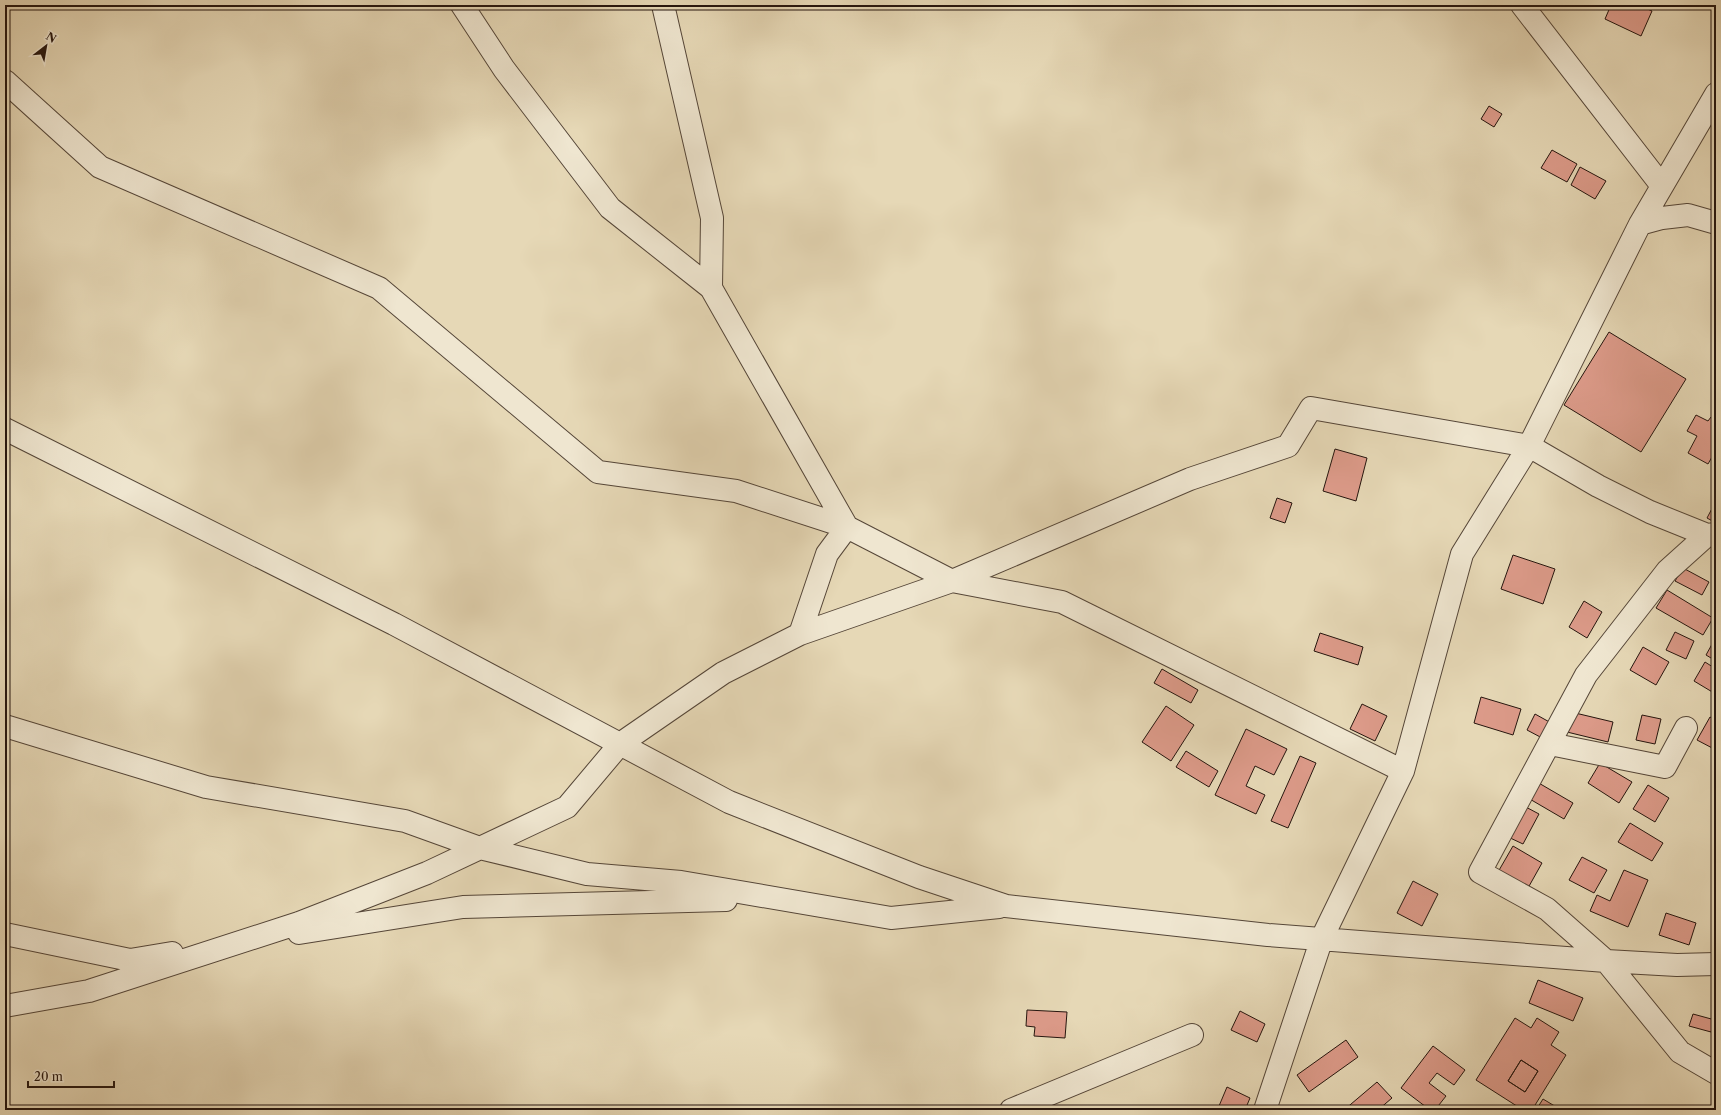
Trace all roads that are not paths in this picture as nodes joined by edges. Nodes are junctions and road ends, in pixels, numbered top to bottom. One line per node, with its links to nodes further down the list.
1 (462, 5): 11 (street)
2 (663, 5): 11 (street)
3 (1522, 5): 6 (street)
4 (5, 80): 14 (street)
5 (1716, 94): 6 (street)
6 (1662, 186): 10 (street)
7 (1716, 207): 8 (street)
8 (1688, 215): 9 (street); 10 (street)
9 (1716, 223)
10 (1640, 224): 13 (street)
11 (711, 288): 14 (street)
12 (5, 429): 20 (street)
13 (1530, 446): 15 (street); 16 (street); 22 (street)
14 (847, 527): 16 (street); 17 (street)
15 (1712, 534): 21 (street)
16 (952, 581): 17 (street); 22 (street)
17 (800, 634): 20 (street)
18 (5, 726): 23 (street)
19 (1686, 728): 21 (street)
20 (620, 744): 23 (street); 25 (street)
21 (1550, 744): 29 (street)
22 (1403, 771): 27 (street)
23 (480, 848): 24 (street); 28 (street)
24 (777, 899): 25 (street); 28 (street)
25 (1006, 906): 27 (street)
26 (5, 934): 28 (street)
27 (1322, 938): 29 (street); 35 (street)
28 (237, 943): 31 (street)
29 (1606, 961): 30 (street); 33 (street)
30 (1716, 964)
31 (5, 1006)
32 (1192, 1035): 34 (street)
33 (1716, 1073)
34 (1011, 1110)
35 (1265, 1110)

